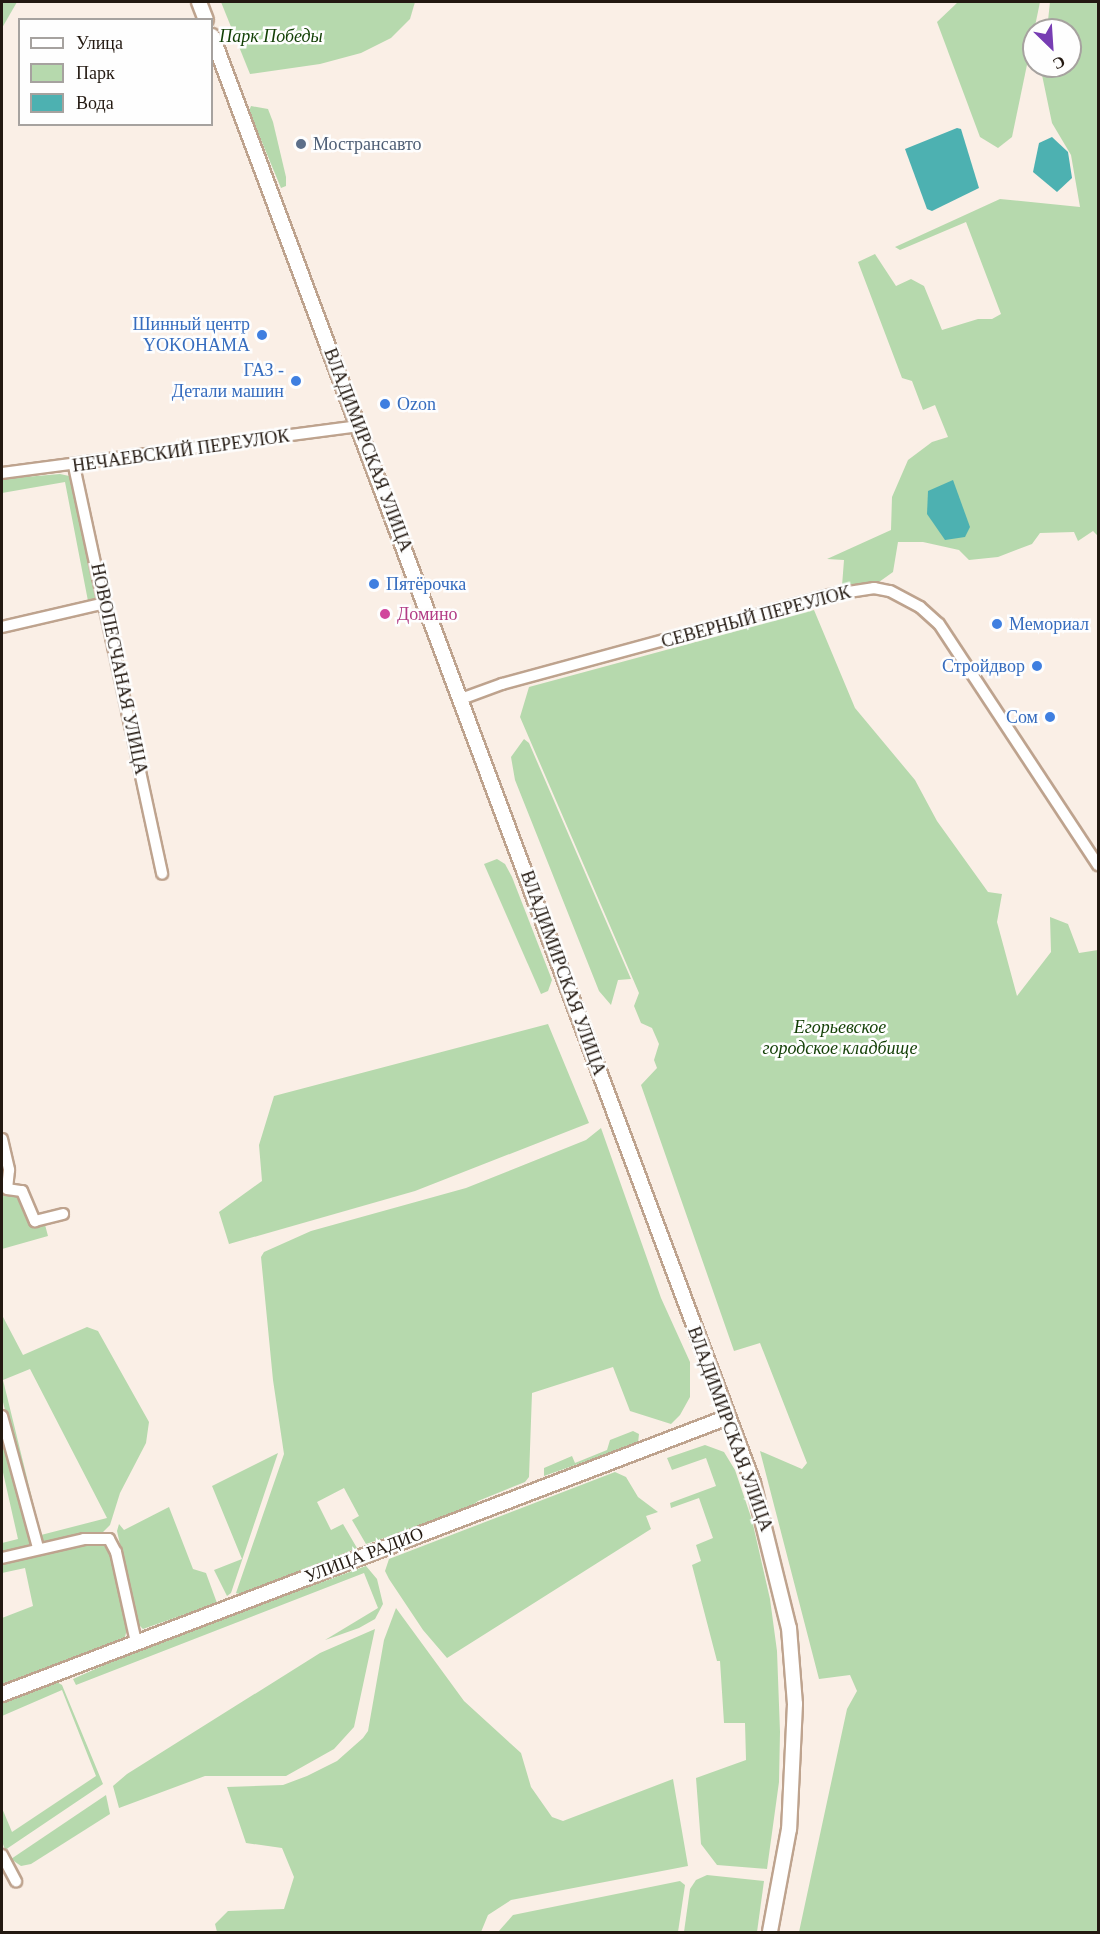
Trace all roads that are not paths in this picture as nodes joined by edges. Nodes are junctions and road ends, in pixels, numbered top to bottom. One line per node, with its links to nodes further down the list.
1 (199, 2): 2 (street)
2 (205, 18)
3 (213, 39): 4 (street, ВЛАДИМИРСКАЯ УЛИЦА)
4 (360, 426): 5 (street, НЕЧАЕВСКИЙ ПЕРЕУЛОК); 9 (street, ВЛАДИМИРСКАЯ УЛИЦА)
5 (74, 465): 6 (street, НЕЧАЕВСКИЙ ПЕРЕУЛОК); 7 (street, НОВОПЕСЧАНАЯ УЛИЦА)
6 (2, 474)
7 (105, 603): 8 (street); 11 (street, НОВОПЕСЧАНАЯ УЛИЦА)
8 (2, 627)
9 (461, 699): 10 (street, СЕВЕРНЫЙ ПЕРЕУЛОК); 15 (street, ВЛАДИМИРСКАЯ УЛИЦА)
10 (1098, 865)
11 (162, 874)
12 (2, 1139): 13 (street)
13 (63, 1214)
14 (2, 1416): 16 (street)
15 (728, 1417): 18 (street, УЛИЦА РАДИО); 22 (street, ВЛАДИМИРСКАЯ УЛИЦА)
16 (38, 1548): 17 (street); 18 (street)
17 (2, 1558)
18 (136, 1642): 19 (street, УЛИЦА РАДИО)
19 (2, 1694)
20 (2, 1855): 21 (street)
21 (16, 1881)
22 (770, 1932)

